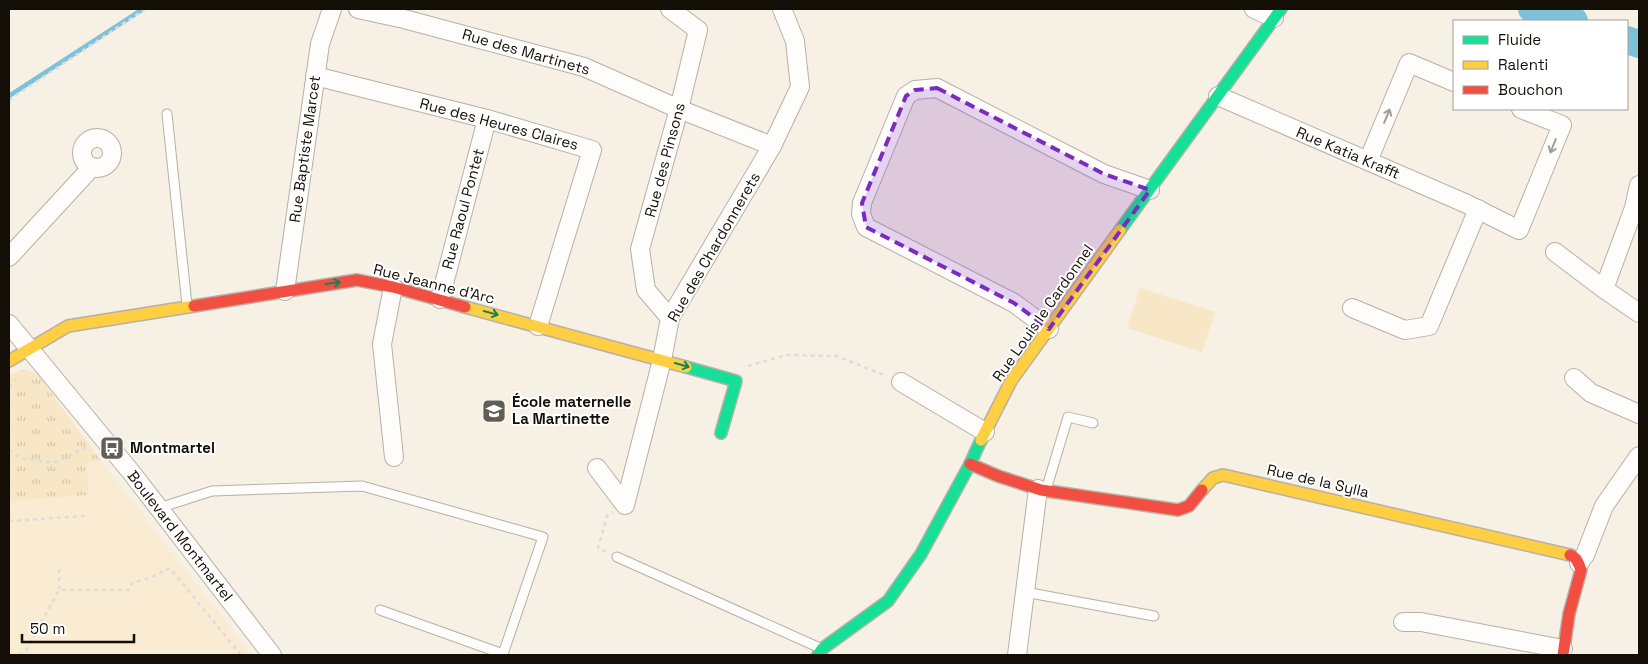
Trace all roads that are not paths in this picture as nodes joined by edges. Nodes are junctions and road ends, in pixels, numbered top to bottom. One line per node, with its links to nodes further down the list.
1 (332, 9): 8 (street, Rue Baptiste Marcet)
2 (358, 9): 6 (street, Rue des Martinets)
3 (670, 9): 11 (street, Rue des Pinsons)
4 (782, 9): 15 (street, Rue des Chardonnerets)
5 (1254, 9): 7 (street)
6 (406, 14): 11 (street, Rue des Martinets)
7 (1278, 14): 10 (street, Rue Louis le Cardonnel)
8 (316, 76): 14 (street, Rue des Heures Claires); 26 (street, Rue Baptiste Marcet)
9 (1453, 82): 16 (street, one-way to 9)
10 (1218, 96): 16 (street, Rue Katia Krafft); 19 (street, Rue Louis le Cardonnel)
11 (679, 109): 15 (street, Rue des Martinets); 31 (street, Rue des Pinsons)
12 (1524, 110): 21 (street, Rue Katia Krafft, one-way to 21)
13 (167, 114): 28 (lane)
14 (487, 119): 27 (street, Rue Raoul Pontet); 33 (street, Rue des Heures Claires)
15 (772, 146): 31 (street, Rue des Chardonnerets)
16 (1368, 161): 21 (street, Rue Katia Krafft)
17 (92, 167): 23 (street)
18 (1639, 185): 20 (street)
19 (1150, 190): 34 (street, Rue Louis le Cardonnel); 34 (street)
20 (1637, 207): 25 (street)
21 (1478, 209): 29 (street)
22 (1555, 252): 25 (street)
23 (9, 256)
24 (393, 287): 26 (street, Rue Jeanne d'Arc, one-way to 24); 27 (street, Rue Jeanne d'Arc); 45 (street)
25 (1604, 289): 30 (street)
26 (285, 290): 28 (street, Rue Jeanne d'Arc)
27 (440, 299): 33 (street, Rue Jeanne d'Arc, one-way to 33)
28 (187, 306): 35 (street, Rue Jeanne d'Arc)
29 (1352, 308)
30 (1639, 313)
31 (670, 318): 36 (street, Rue des Chardonnerets)
32 (9, 324): 35 (street, Boulevard Montmartel)
33 (538, 326): 36 (street, Rue Jeanne d'Arc)
34 (1049, 329): 43 (street, Rue Louis le Cardonnel)
35 (30, 348): 37 (street, Rue Jeanne d'Arc); 49 (street, Boulevard Montmartel)
36 (662, 360): 42 (street, Rue Jeanne d'Arc, one-way to 42); 47 (street, Rue des Chardonnerets)
37 (9, 361)
38 (1574, 378): 40 (street)
39 (901, 382): 43 (street)
40 (1639, 414)
41 (1093, 423): 48 (lane)
42 (721, 432)
43 (984, 432): 46 (street, Rue Louis le Cardonnel)
44 (1639, 456): 51 (street)
45 (394, 457)
46 (970, 464): 48 (street, Rue de la Sylla); 57 (street, Rue Louis le Cardonnel)
47 (596, 468)
48 (1042, 490): 51 (street, Rue de la Sylla); 52 (street)
49 (159, 508): 53 (lane); 56 (street, Boulevard Montmartel)
50 (617, 557): 57 (lane)
51 (1579, 562): 58 (street)
52 (1025, 592): 54 (lane); 59 (street)
53 (380, 610)
54 (1154, 616)
55 (1403, 622): 58 (street)
56 (266, 651)
57 (820, 652)
58 (1563, 652)
59 (1017, 655)

